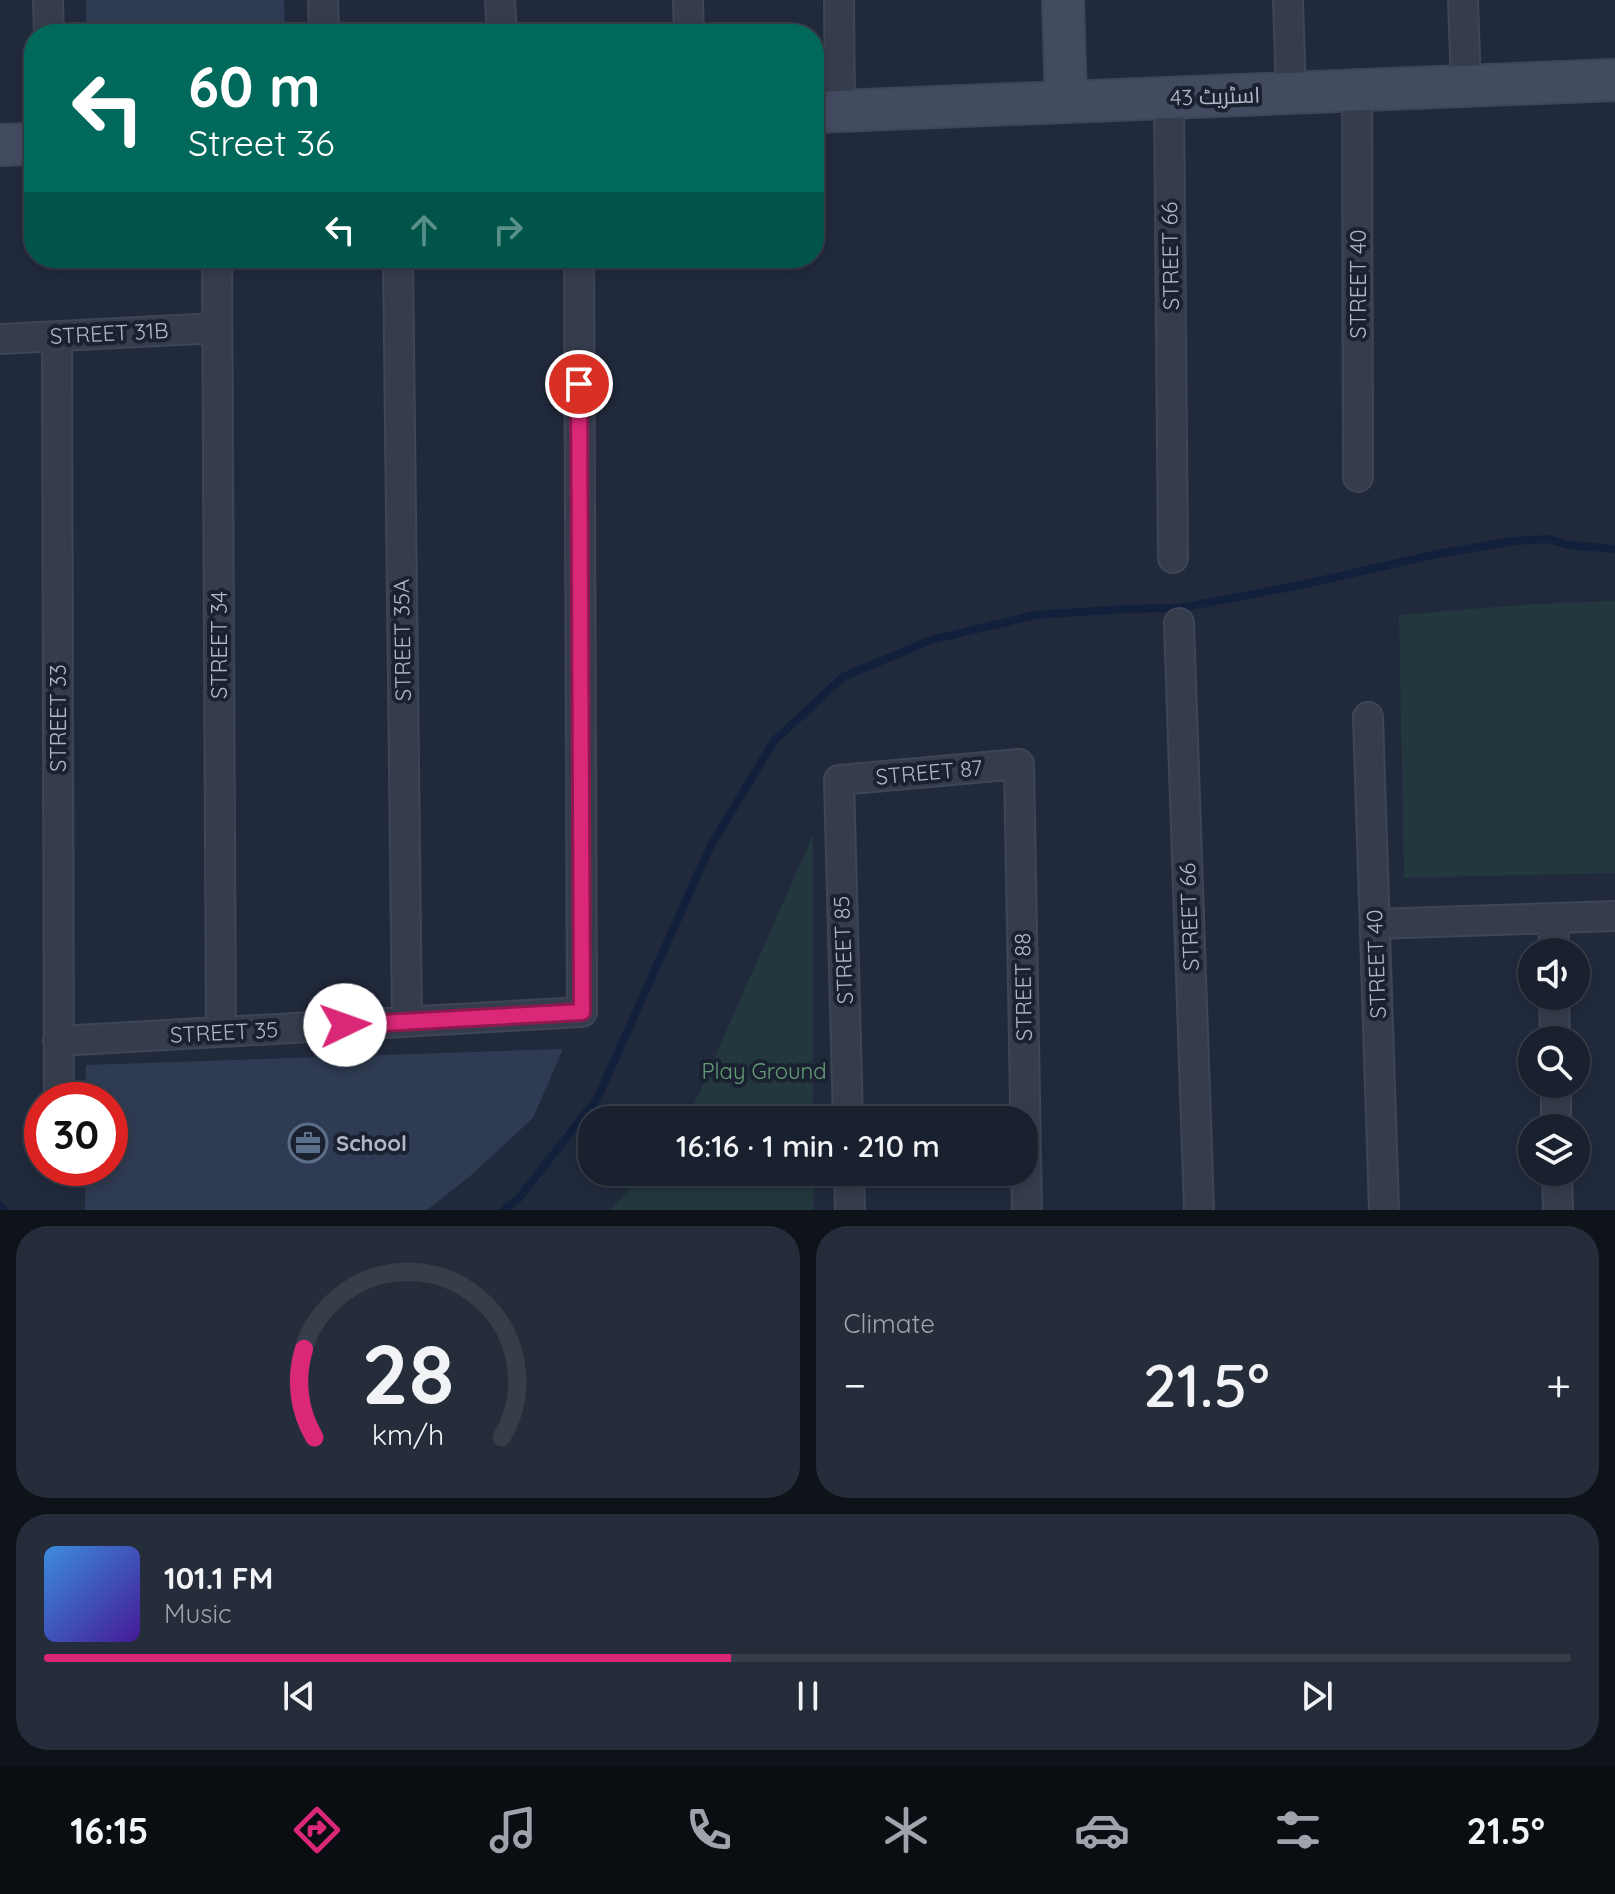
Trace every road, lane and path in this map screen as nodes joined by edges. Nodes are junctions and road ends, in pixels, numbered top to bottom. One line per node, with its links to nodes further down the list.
1 (48, 0): 9 (street)
2 (323, 0): 10 (street)
3 (500, 0): 11 (street)
4 (688, 0): 12 (street)
5 (839, 0): 19 (street)
6 (1063, 0): 18 (street)
7 (1288, 0): 16 (street)
8 (1463, 0): 14 (street)
9 (49, 24)
10 (324, 24)
11 (501, 24)
12 (689, 24)
13 (1615, 80): 14 (street, اسٹریٹ 43)
14 (1466, 86): 15 (street, اسٹریٹ 43)
15 (1357, 90): 16 (street, اسٹریٹ 43); 28 (street, STREET 40)
16 (1291, 93): 17 (street, اسٹریٹ 43)
17 (1169, 98): 18 (street, اسٹریٹ 43); 29 (street, STREET 66)
18 (1066, 102): 19 (street, اسٹریٹ 43)
19 (827, 112)
20 (24, 144): 21 (street)
21 (0, 145)
22 (217, 268): 25 (street, STREET 34)
23 (398, 268): 38 (street, STREET 35A)
24 (579, 268): 38 (street, STREET 35)
25 (217, 328): 26 (street, STREET 31B); 39 (street, STREET 34)
26 (57, 336): 27 (street, STREET 31B); 40 (street, STREET 33)
27 (0, 339)
28 (1358, 477)
29 (1173, 558)
30 (1179, 623): 47 (street, STREET 66)
31 (1368, 717): 36 (street, STREET 40)
32 (1019, 764): 33 (street, STREET 87); 46 (street, STREET 88)
33 (839, 780): 42 (street, STREET 85)
34 (1615, 916): 35 (street)
35 (1553, 918): 36 (street); 37 (street)
36 (1375, 924): 48 (street, STREET 40)
37 (1554, 938)
38 (407, 1022): 39 (street, STREET 35)
39 (221, 1032): 40 (street, STREET 35)
40 (58, 1041): 41 (street, STREET 33)
41 (59, 1082)
42 (848, 1106)
43 (849, 1186): 45 (street)
44 (1557, 1186): 49 (street)
45 (850, 1210)
46 (1027, 1210)
47 (1199, 1210)
48 (1384, 1210)
49 (1558, 1210)

